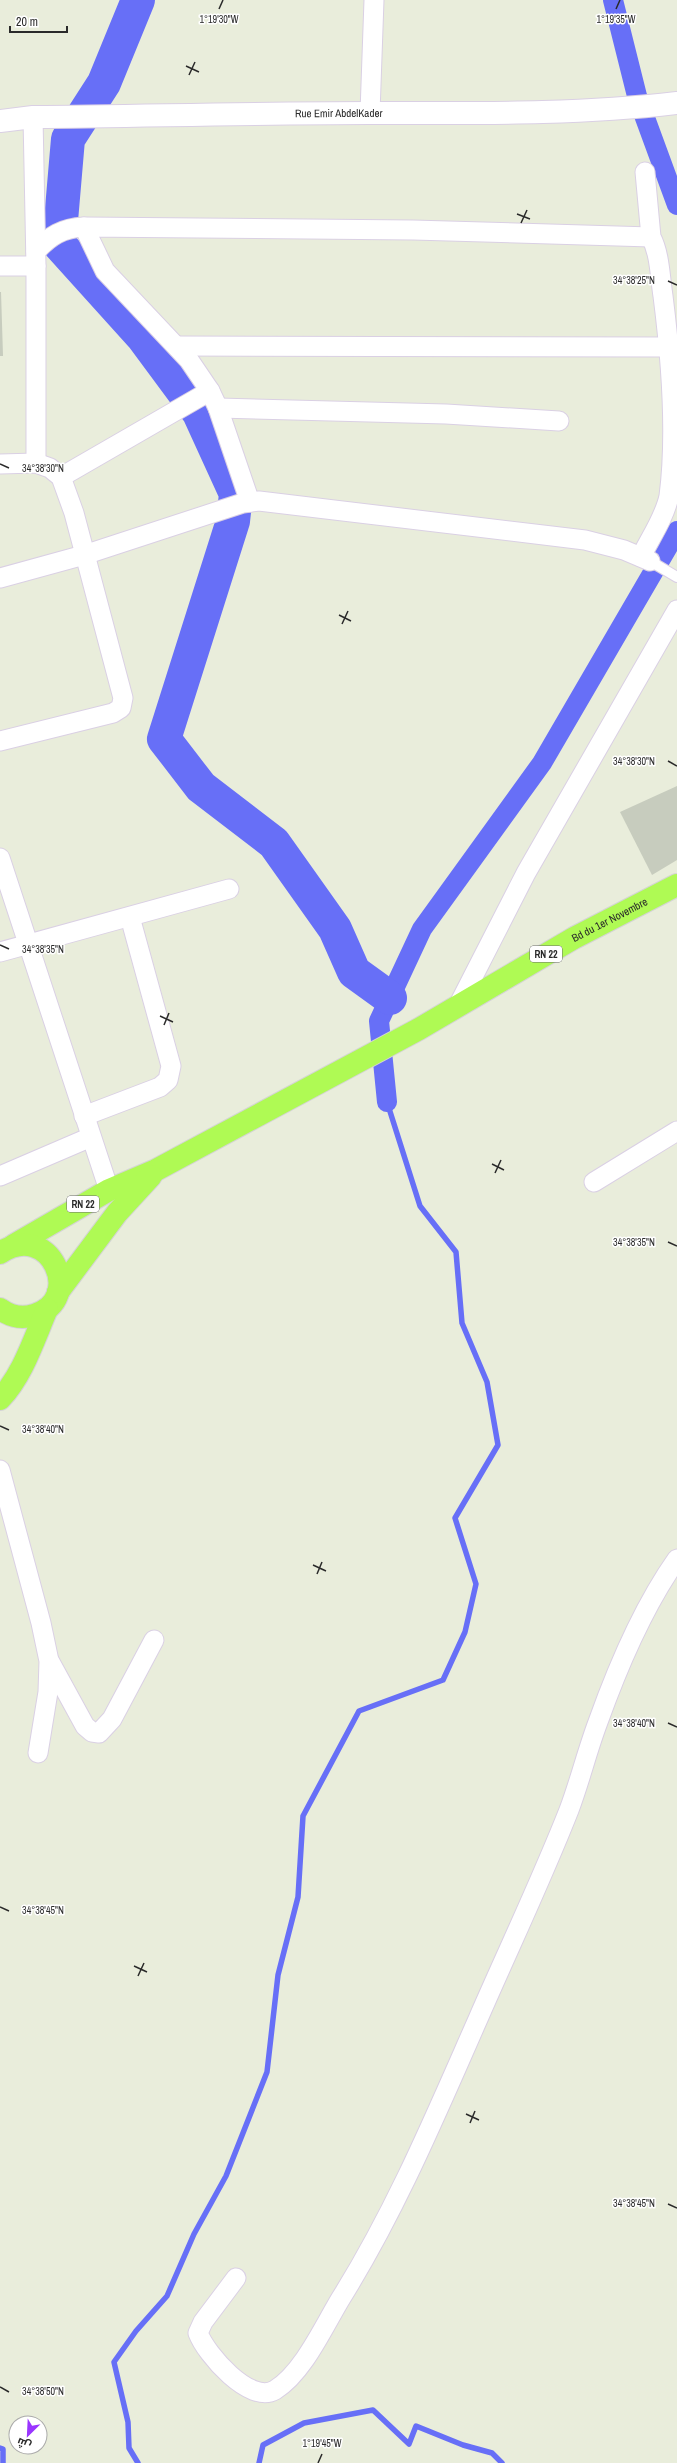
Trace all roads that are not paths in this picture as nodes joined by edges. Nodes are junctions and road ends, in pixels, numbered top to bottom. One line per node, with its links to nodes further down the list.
1 (374, 0): 3 (street)
2 (667, 104): 3 (main road, Rue Emir AbdelKader)
3 (370, 113): 4 (main road, Rue Emir AbdelKader)
4 (33, 117): 5 (main road, Rue Emir AbdelKader); 9 (street)
5 (0, 120)
6 (645, 172): 8 (street)
7 (78, 227): 8 (street); 9 (street); 11 (street)
8 (651, 237): 12 (street)
9 (39, 253): 10 (street); 16 (street)
10 (0, 266)
11 (177, 346): 12 (street); 13 (street)
12 (669, 347): 21 (street)
13 (197, 398): 14 (street); 18 (street)
14 (218, 408): 15 (street); 19 (street)
15 (559, 421)
16 (36, 463): 17 (street); 18 (street)
17 (0, 464)
18 (61, 477): 20 (street)
19 (241, 505): 20 (street); 21 (street)
20 (84, 555): 23 (street); 25 (street)
21 (645, 559): 22 (lane)
22 (674, 575)
23 (0, 578)
24 (677, 610): 32 (street)
25 (0, 741)
26 (0, 858): 30 (street)
27 (677, 885): 32 (main road, Bd du 1er Novembre / RN 22)
28 (229, 889): 29 (street)
29 (130, 917): 30 (street); 33 (street)
30 (27, 944): 31 (street); 33 (street)
31 (0, 952)
32 (459, 1004): 36 (main road, Bd du 1er Novembre / RN 22)
33 (84, 1116): 35 (street)
34 (677, 1131): 38 (street)
35 (91, 1136): 37 (street); 39 (street)
36 (156, 1170): 39 (main road, RN 22); 41 (main road, RN 22)
37 (0, 1176)
38 (594, 1182)
39 (109, 1190): 40 (main road, RN 22)
40 (7, 1249): 41 (main road)
41 (52, 1300): 42 (main road); 43 (main road, RN 22)
42 (0, 1308)
43 (0, 1399)
44 (0, 1470): 47 (street)
45 (677, 1559): 49 (street)
46 (154, 1640): 47 (street)
47 (49, 1661): 48 (street)
48 (38, 1753)
49 (236, 2278)

